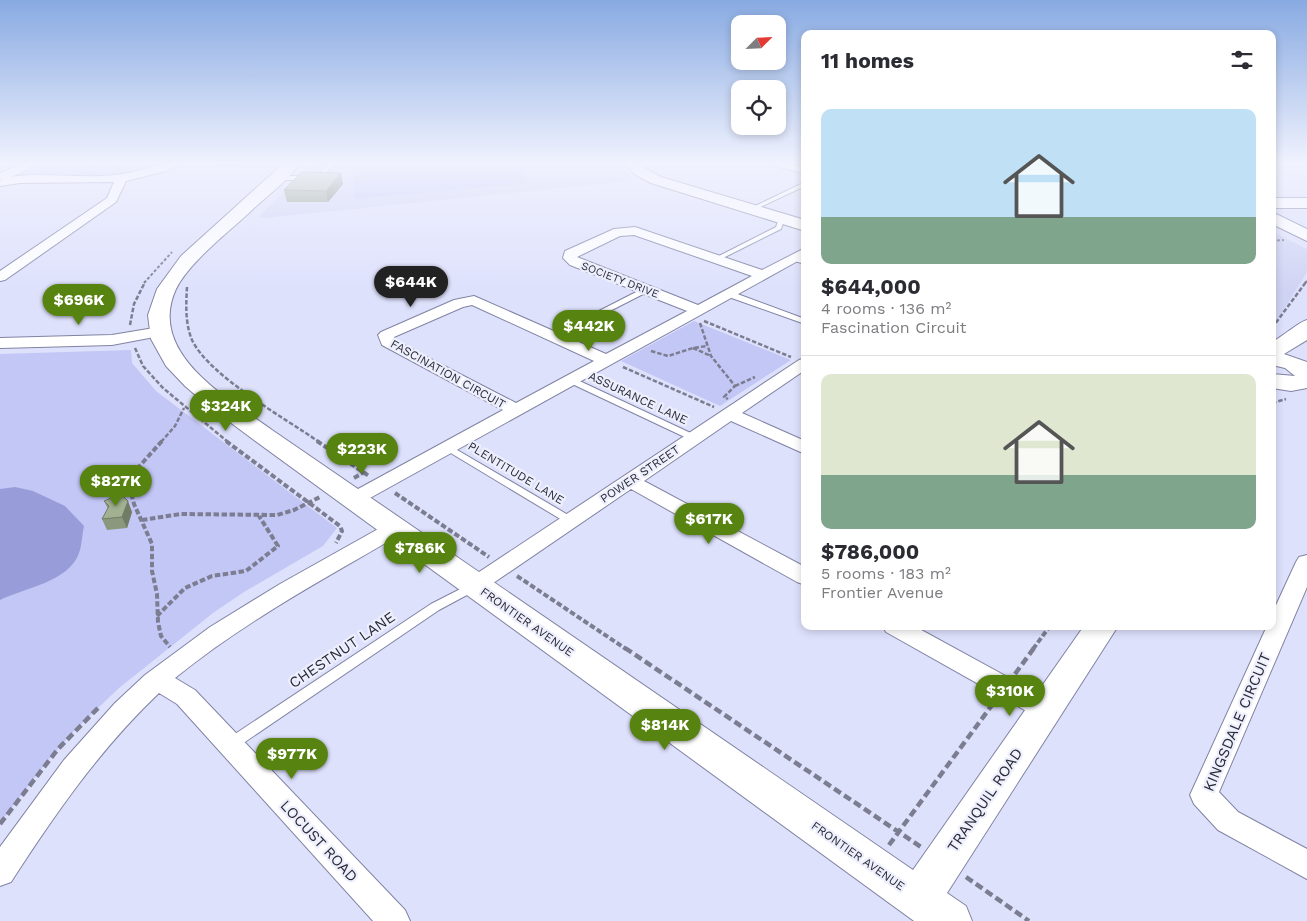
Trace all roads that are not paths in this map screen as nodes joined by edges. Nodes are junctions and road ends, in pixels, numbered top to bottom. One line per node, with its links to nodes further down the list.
1 (105, 205): 16 (street)
2 (248, 205): 21 (street, FRONTIER AVENUE)
3 (739, 205): 7 (street)
4 (761, 205): 7 (lane)
5 (1294, 205): 6 (street)
6 (1276, 208)
7 (752, 209): 9 (street)
8 (1276, 209): 12 (street)
9 (782, 218): 11 (street); 14 (lane)
10 (1276, 223): 12 (street)
11 (801, 225)
12 (1300, 232)
13 (801, 258): 15 (street)
14 (717, 259): 15 (street, SOCIETY DRIVE); 17 (street, SOCIETY DRIVE)
15 (763, 275): 18 (street)
16 (0, 277)
17 (647, 290): 19 (street, SOCIETY DRIVE); 22 (lane)
18 (729, 294): 19 (street); 20 (lane)
19 (700, 315): 25 (street)
20 (801, 321)
21 (160, 332): 23 (street); 36 (street, FRONTIER AVENUE)
22 (554, 336): 25 (street, FASCINATION CIRCUIT); 31 (street, FASCINATION CIRCUIT)
23 (0, 343)
24 (1276, 355): 28 (street)
25 (606, 360): 29 (street)
26 (1276, 360): 28 (street)
27 (801, 361): 30 (street, POWER STREET)
28 (1295, 370)
29 (571, 380): 31 (street); 32 (lane, ASSURANCE LANE)
30 (730, 407): 32 (street, POWER STREET); 33 (street)
31 (515, 410): 34 (street)
32 (694, 438): 35 (street, POWER STREET)
33 (801, 446)
34 (447, 447): 36 (street); 37 (lane, PLENTITUDE LANE)
35 (630, 481): 37 (street, POWER STREET); 40 (street)
36 (354, 499): 38 (street, FRONTIER AVENUE)
37 (571, 521): 41 (street, POWER STREET)
38 (394, 529): 41 (street, FRONTIER AVENUE); 44 (street)
39 (1307, 562): 47 (street, KINGSDALE CIRCUIT)
40 (801, 575)
41 (475, 586): 46 (lane, CHESTNUT LANE); 49 (street, FRONTIER AVENUE)
42 (901, 630): 45 (street)
43 (1099, 630): 45 (street, TRANQUIL ROAD)
44 (158, 680): 46 (street, LOCUST ROAD); 48 (street)
45 (1046, 710): 49 (street, TRANQUIL ROAD)
46 (230, 744): 50 (street, LOCUST ROAD)
47 (1307, 865)
48 (0, 872)
49 (934, 910)
50 (394, 921)

